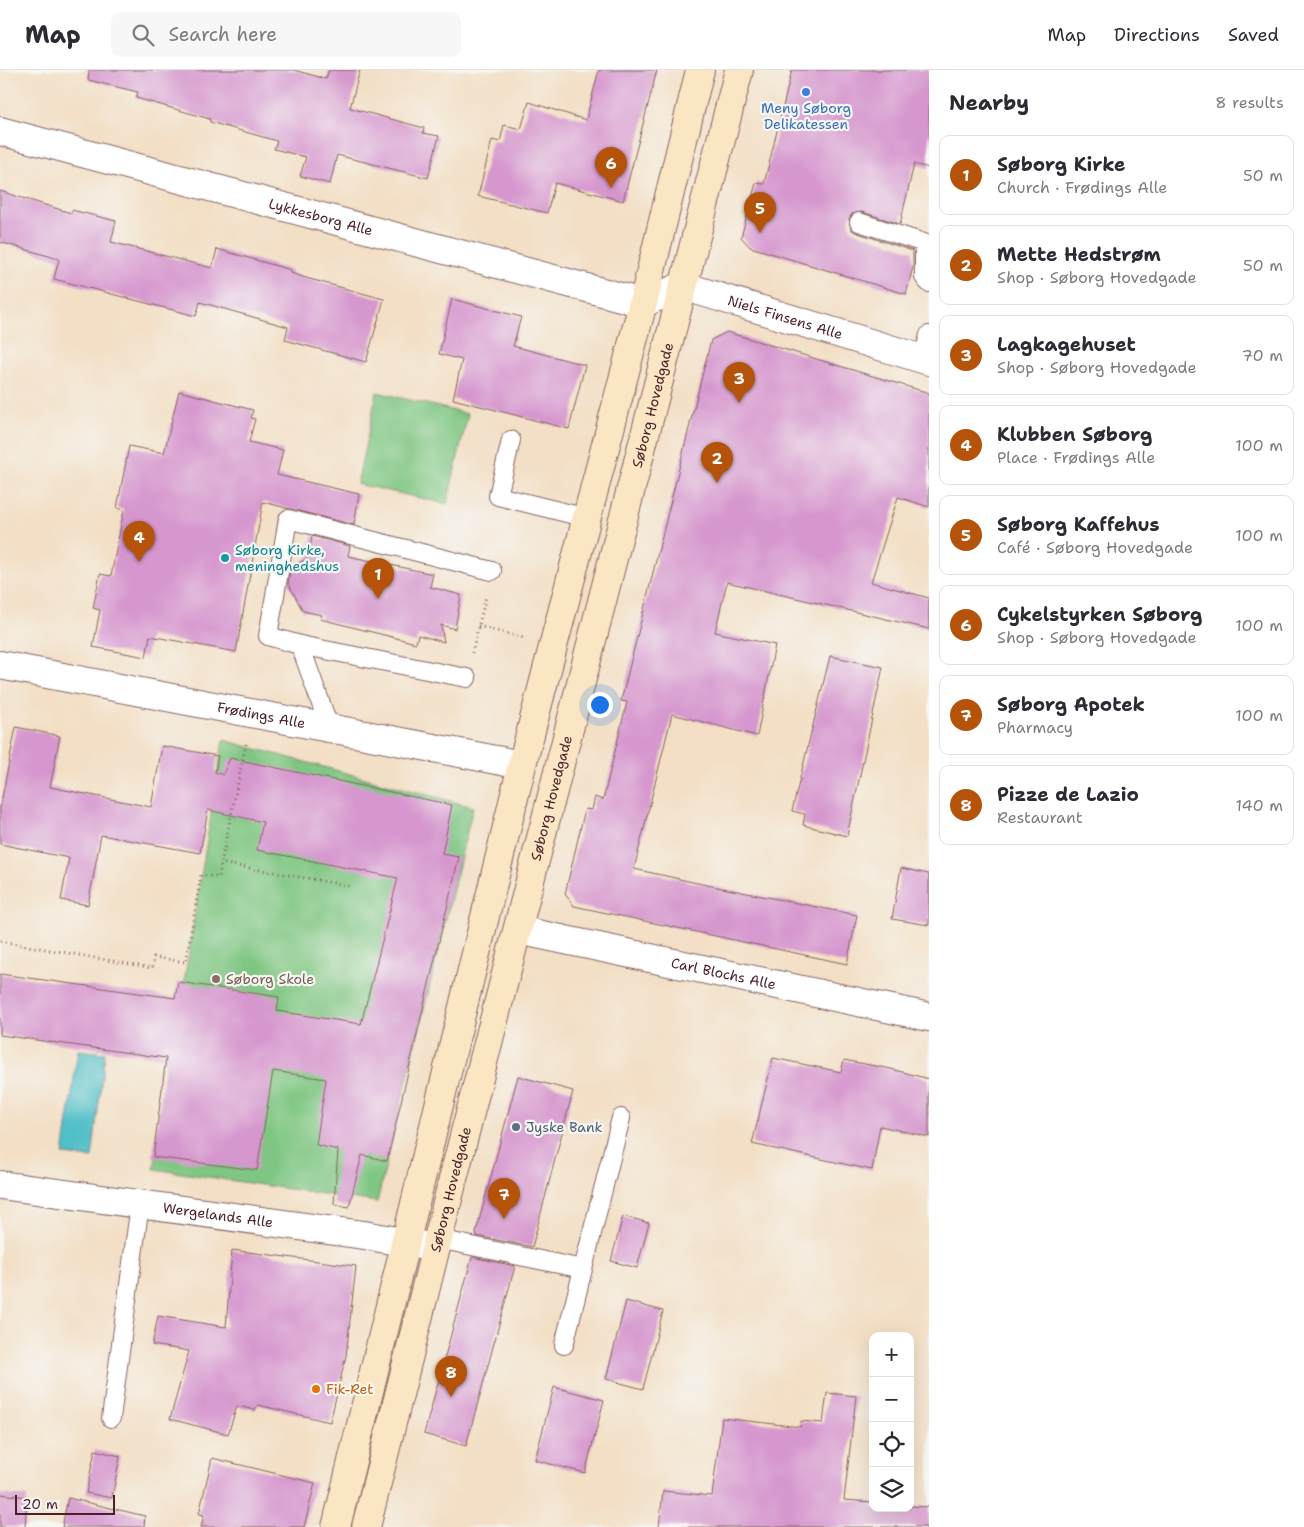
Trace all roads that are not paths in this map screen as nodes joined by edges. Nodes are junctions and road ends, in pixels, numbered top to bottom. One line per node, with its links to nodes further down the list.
1 (700, 70): 7 (street)
2 (739, 70): 6 (street, Søborg Hovedgade)
3 (0, 131): 7 (street, Lykkesborg Alle)
4 (859, 222): 5 (lane)
5 (929, 283)
6 (683, 286): 7 (street); 8 (street, Niels Finsens Alle); 17 (street, Søborg Hovedgade)
7 (643, 303): 10 (street)
8 (927, 352)
9 (511, 440): 10 (lane)
10 (587, 518): 16 (street)
11 (492, 571): 12 (lane)
12 (300, 645): 14 (lane); 15 (lane)
13 (0, 665): 15 (street, Frødings Alle)
14 (466, 678)
15 (330, 728): 16 (street, Frødings Alle)
16 (522, 765): 22 (street)
17 (518, 930): 18 (street, Carl Blochs Alle); 23 (street, Søborg Hovedgade)
18 (929, 1016)
19 (621, 1118): 24 (lane)
20 (0, 1185): 21 (street, Wergelands Alle)
21 (140, 1204): 22 (street, Wergelands Alle); 26 (lane)
22 (406, 1241): 23 (street, Wergelands Alle); 27 (street)
23 (437, 1243): 24 (lane); 28 (street, Søborg Hovedgade)
24 (583, 1269): 25 (lane)
25 (564, 1345)
26 (111, 1418)
27 (336, 1527)
28 (366, 1527)

